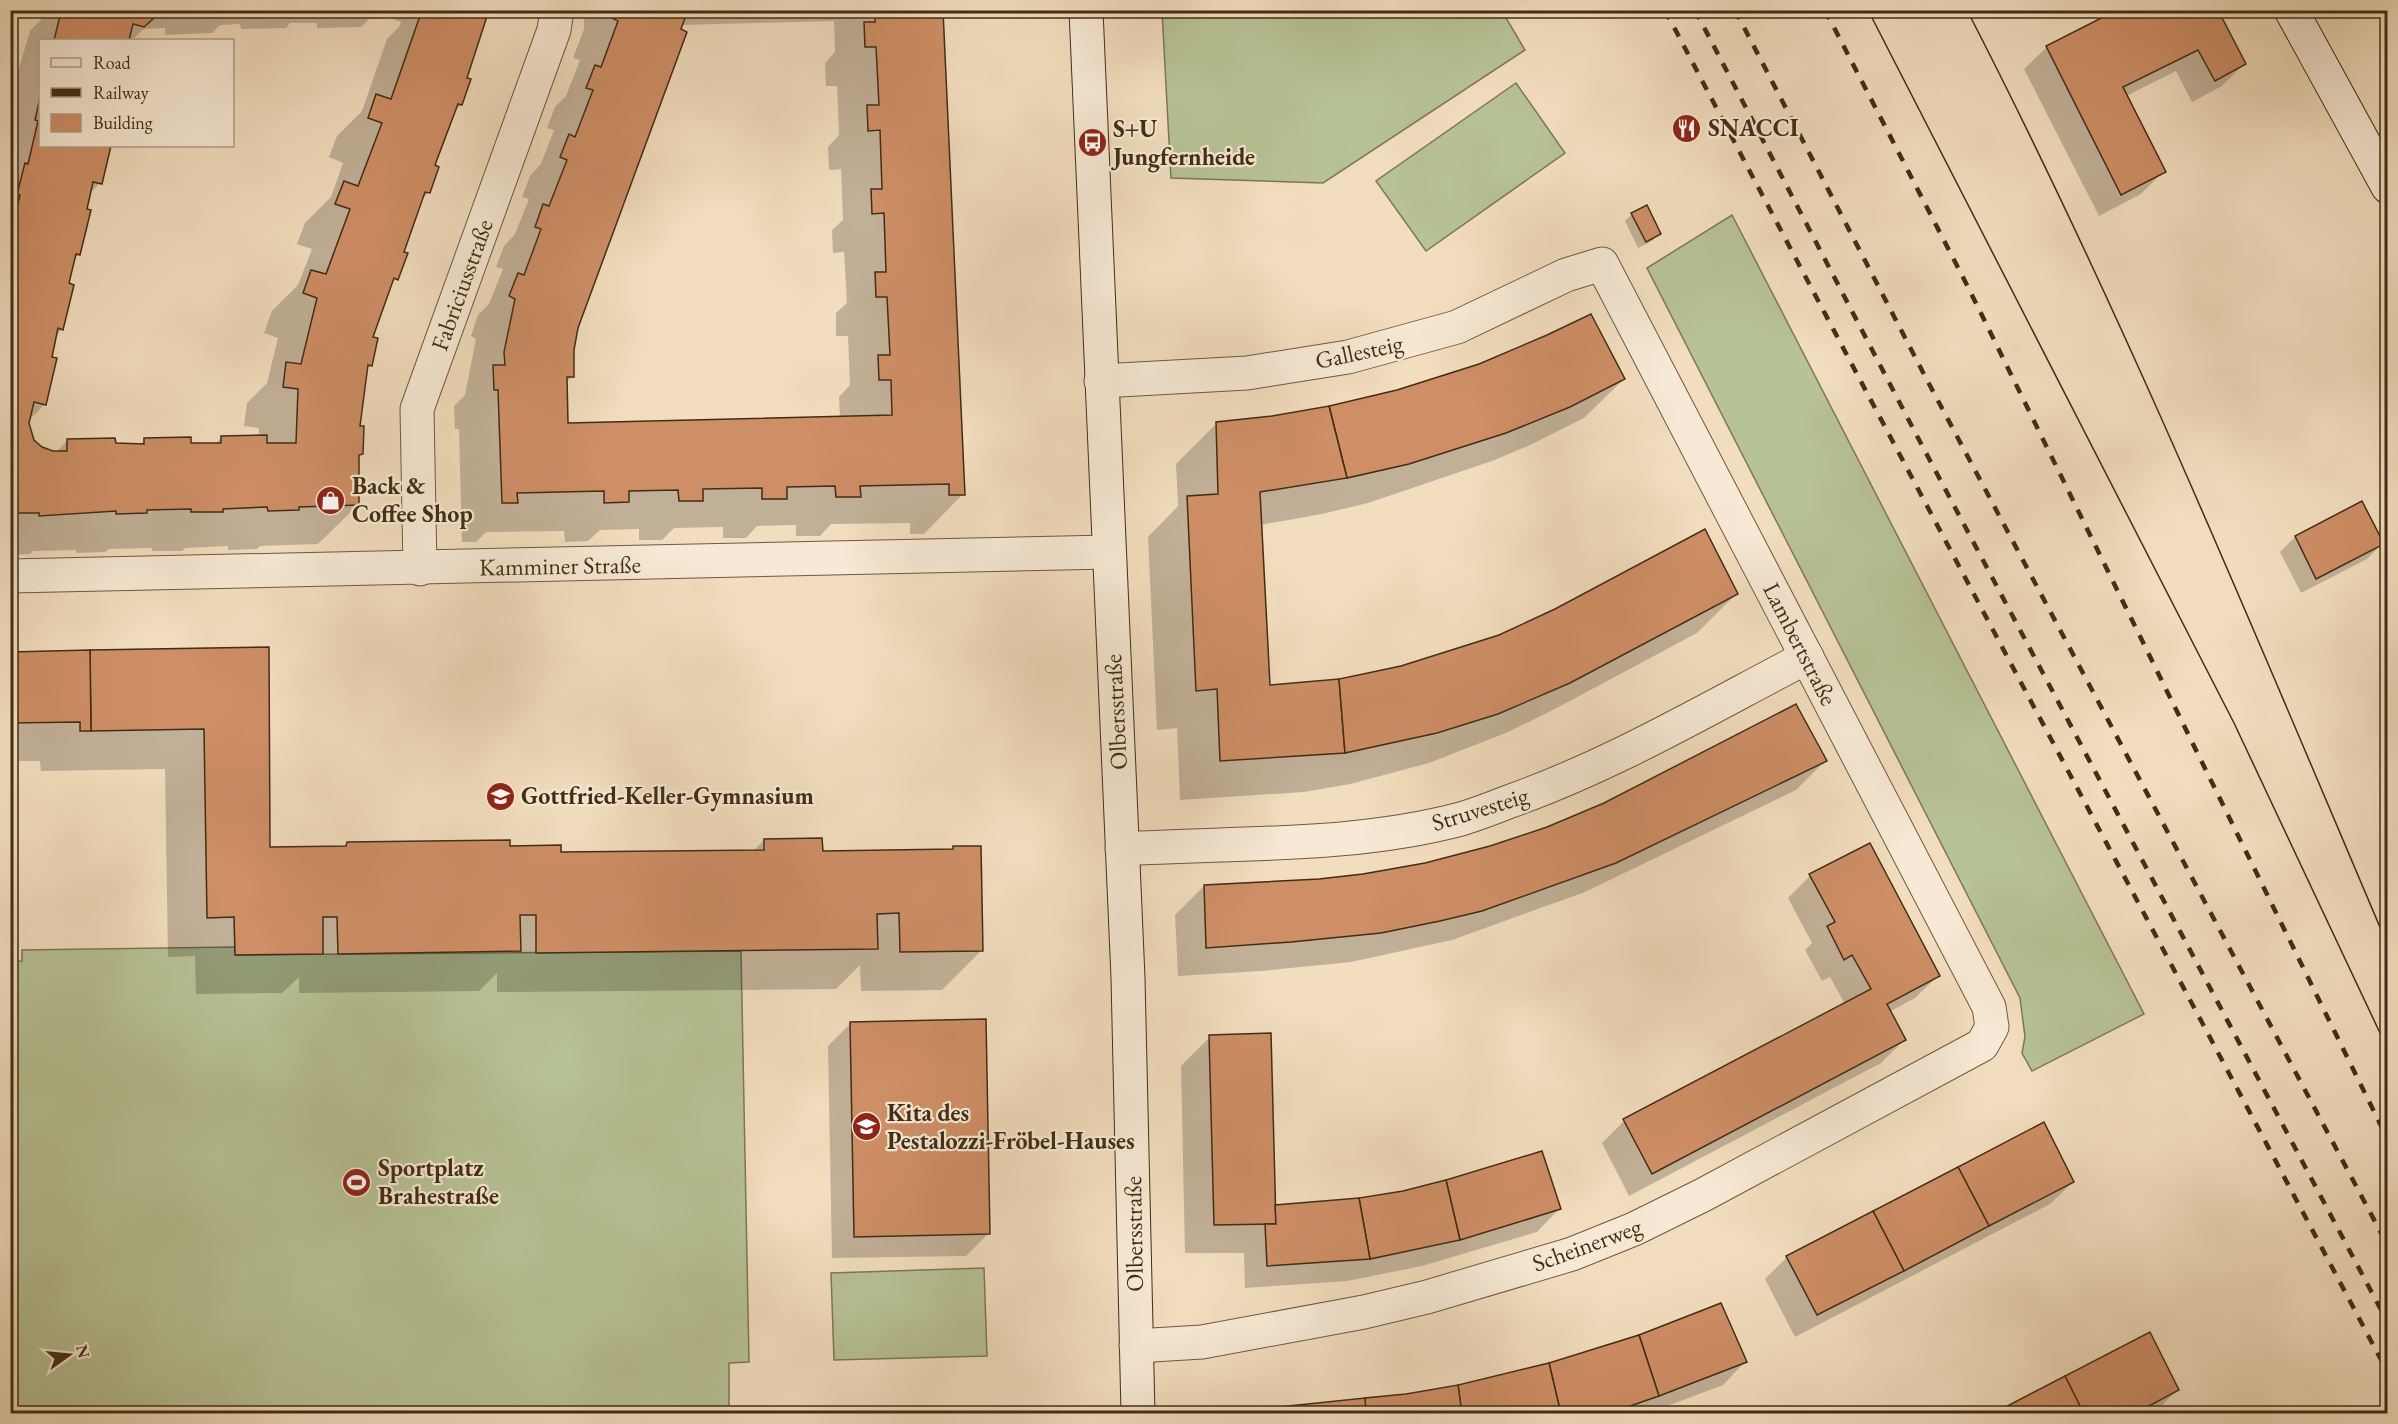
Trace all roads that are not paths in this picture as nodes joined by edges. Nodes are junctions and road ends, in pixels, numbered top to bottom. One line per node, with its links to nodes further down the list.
1 (557, 10): 8 (street, Fabriciusstraße)
2 (1086, 10): 6 (street, Olbersstraße)
3 (2291, 10): 4 (street)
4 (2388, 187)
5 (1602, 264): 6 (street, Gallesteig); 10 (street, Lambertstraße)
6 (1101, 381): 7 (street, Olbersstraße)
7 (1109, 552): 8 (street, Kamminer Straße); 11 (street, Olbersstraße)
8 (420, 569): 9 (street, Kamminer Straße)
9 (10, 576)
10 (1807, 657): 11 (street, Struvesteig); 12 (street, Lambertstraße)
11 (1122, 849): 13 (street, Olbersstraße)
12 (1992, 1027): 13 (street, Scheinerweg)
13 (1136, 1346): 14 (street, Olbersstraße)
14 (1137, 1413)

